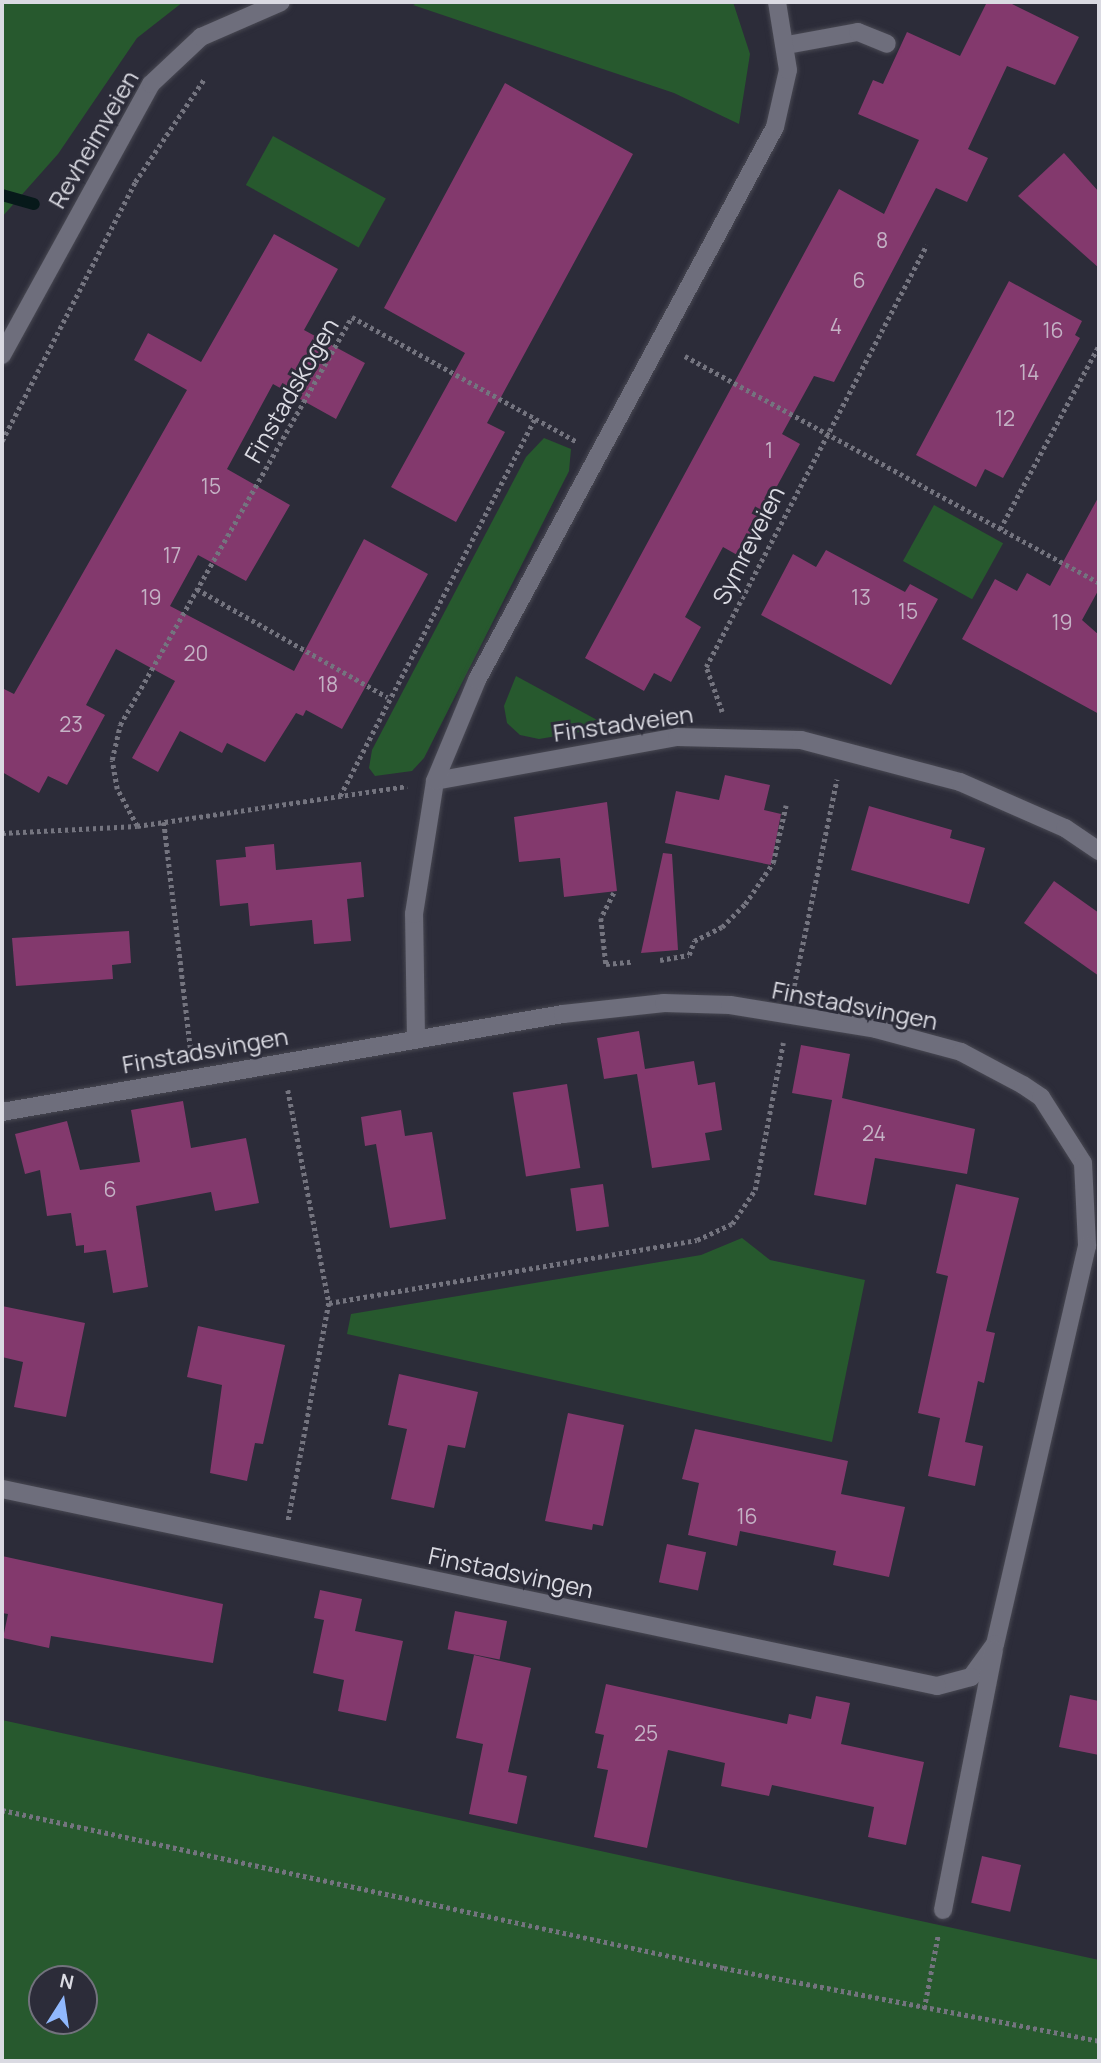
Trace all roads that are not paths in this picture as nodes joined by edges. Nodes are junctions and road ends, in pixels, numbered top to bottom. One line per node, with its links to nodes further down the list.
1 (281, 2): 5 (street, Revheimveien)
2 (777, 2): 3 (street)
3 (787, 44): 4 (street); 6 (street)
4 (887, 44)
5 (2, 355)
6 (435, 781): 7 (street, Finstadveien); 8 (street)
7 (1099, 851)
8 (416, 1038): 9 (street, Finstadsvingen); 11 (street, Finstadsvingen)
9 (2, 1112)
10 (2, 1489): 11 (street, Finstadsvingen)
11 (995, 1644): 12 (street, Finstadsvingen)
12 (943, 1910)

